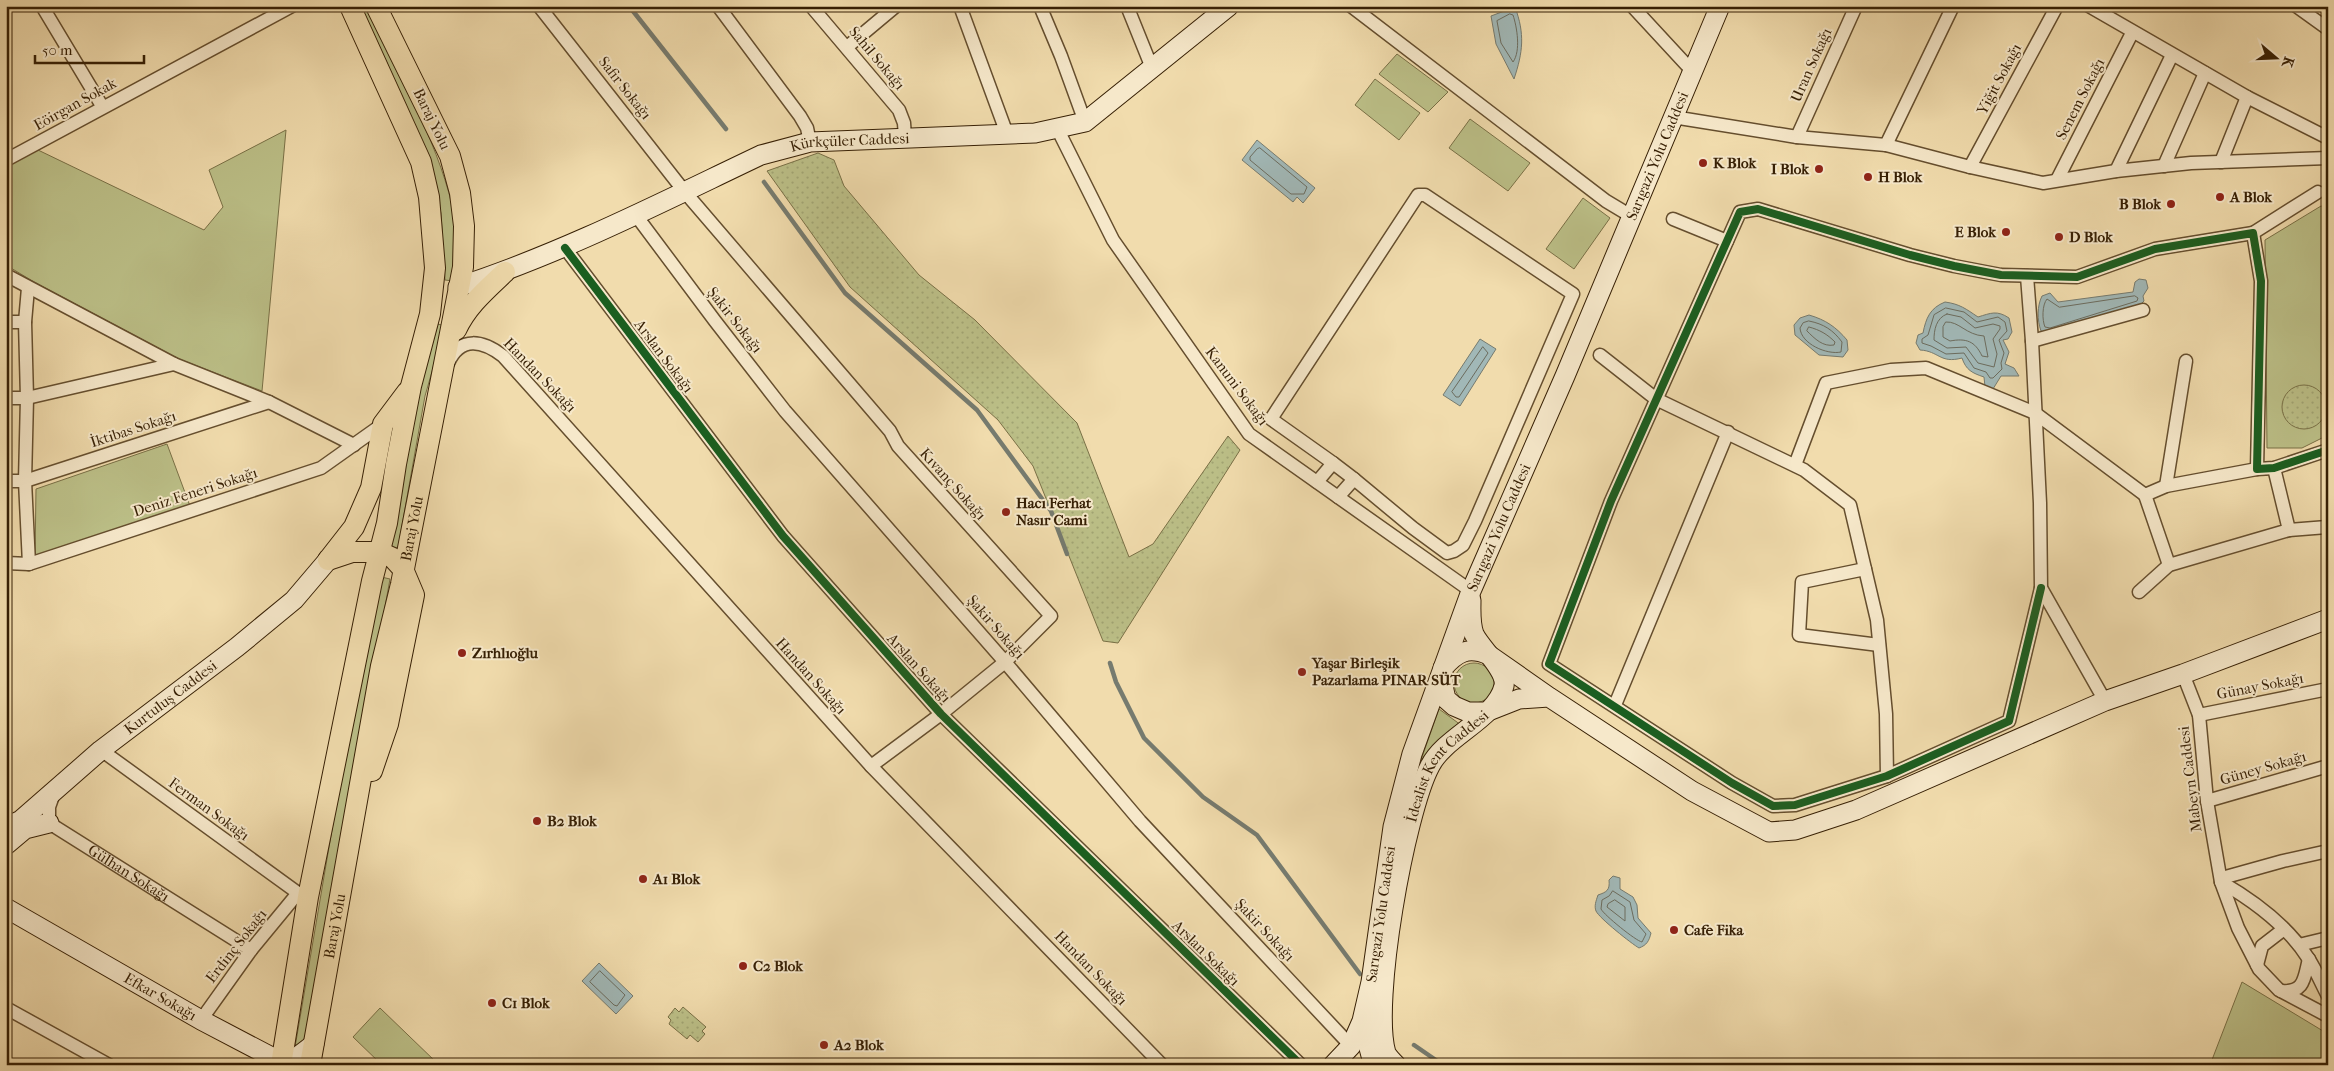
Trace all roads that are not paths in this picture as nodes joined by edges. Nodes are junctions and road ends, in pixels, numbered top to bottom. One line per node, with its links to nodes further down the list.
1 (42, 6): 29 (street)
2 (292, 6): 29 (street, Eöirgan Sokak)
3 (350, 6): 60 (main road, Baraj Yolu)
4 (376, 6): 57 (main road, Baraj Yolu)
5 (539, 6): 46 (street, Safir Sokağı)
6 (718, 6): 37 (street)
7 (811, 6): 23 (street, Sahil Sokağı)
8 (896, 6): 23 (street)
9 (960, 6): 33 (street)
10 (1040, 6): 31 (street)
11 (1127, 6): 25 (street)
12 (1351, 6): 49 (street)
13 (1632, 6): 26 (street)
14 (1720, 6): 26 (street, Sarıgazi Yolu Caddesi)
15 (1856, 6): 34 (street, Uran Sokağı)
16 (1953, 6): 38 (street)
17 (2057, 6): 43 (street, Yiğit Sokağı)
18 (2089, 6): 22 (street)
19 (1226, 7): 25 (street, Kürkçüler Caddesi)
20 (2299, 7): 21 (street)
21 (2328, 29)
22 (2132, 33): 24 (street); 45 (street, Senem Sokağı)
23 (846, 47): 35 (street, Sahil Sokağı)
24 (2172, 55): 27 (street); 44 (street)
25 (1152, 68): 31 (street, Kürkçüler Caddesi)
26 (1693, 72): 30 (street, Sarıgazi Yolu Caddesi)
27 (2206, 73): 28 (street); 42 (street)
28 (2247, 97): 36 (street); 41 (street)
29 (102, 106): 40 (street, Eöirgan Sokak)
30 (1674, 116): 34 (street); 49 (street, Sarıgazi Yolu Caddesi)
31 (1085, 122): 32 (street, Kürkçüler Caddesi)
32 (1057, 128): 33 (street, Kürkçüler Caddesi); 86 (street, Kanuni Sokağı)
33 (1007, 134): 35 (street, Kürkçüler Caddesi)
34 (1797, 137): 38 (street)
35 (905, 138): 37 (street, Kürkçüler Caddesi)
36 (2328, 138)
37 (810, 142): 46 (street, Kürkçüler Caddesi)
38 (1886, 145): 43 (street)
39 (2328, 158): 41 (street)
40 (6, 160)
41 (2221, 162): 42 (street)
42 (2164, 166): 44 (street)
43 (1970, 167): 45 (street)
44 (2116, 171): 45 (street)
45 (2057, 180)
46 (684, 192): 48 (street, Kürkçüler Caddesi); 108 (street, Kıvanç Sokağı)
47 (2318, 192): 51 (street)
48 (636, 214): 53 (street, Kürkçüler Caddesi); 108 (street, Şakir Sokağı)
49 (1631, 216): 103 (street, Sarıgazi Yolu Caddesi)
50 (1673, 219): 52 (street)
51 (2253, 233): 56 (street); 82 (street)
52 (1727, 241): 56 (street); 72 (street)
53 (565, 248): 54 (street, Kürkçüler Caddesi); 116 (street, Arslan Sokağı)
54 (505, 272): 57 (street, Kürkçüler Caddesi); 64 (main road)
55 (6, 275): 58 (street)
56 (2027, 276): 63 (street)
57 (458, 287): 60 (main road); 64 (main road, Baraj Yolu)
58 (28, 288): 62 (street); 67 (street)
59 (2143, 310): 63 (street)
60 (430, 314): 69 (main road, Baraj Yolu)
61 (6, 322): 62 (street)
62 (25, 322): 71 (street)
63 (2032, 341): 74 (street)
64 (448, 345): 68 (main road, Baraj Yolu)
65 (1600, 355): 72 (street)
66 (2186, 361): 87 (street)
67 (174, 364): 71 (street); 73 (street)
68 (442, 374): 91 (main road, Baraj Yolu); 119 (street, Handan Sokağı)
69 (411, 386): 75 (main road); 92 (main road, Baraj Yolu)
70 (6, 398): 71 (street)
71 (27, 398): 85 (street)
72 (1656, 399): 76 (street); 114 (street)
73 (269, 402): 77 (street); 85 (street, İktibas Sokağı)
74 (2035, 413): 80 (street); 89 (street); 102 (street)
75 (383, 424): 77 (street, Deniz Feneri Sokağı); 88 (main road)
76 (1728, 432): 80 (street); 114 (street)
77 (354, 445): 98 (street, Deniz Feneri Sokağı)
78 (2328, 450): 81 (street)
79 (1333, 463): 83 (street); 83 (street); 86 (street)
80 (1795, 465): 101 (street)
81 (2274, 468): 82 (street); 94 (street)
82 (2257, 469): 87 (street)
83 (1354, 479): 90 (street)
84 (6, 480): 85 (street, İktibas Sokağı)
85 (25, 481): 98 (street)
86 (1317, 482): 90 (street, Kanuni Sokağı)
87 (2166, 486): 89 (street)
88 (372, 488): 92 (main road); 96 (main road)
89 (2145, 495): 99 (street)
90 (1338, 498): 103 (street, Kanuni Sokağı)
91 (413, 518): 92 (main road); 100 (main road, Baraj Yolu)
92 (387, 523): 95 (main road, Baraj Yolu)
93 (2327, 527): 94 (street)
94 (2289, 530): 99 (street)
95 (380, 552): 96 (main road); 100 (main road); 129 (main road, Baraj Yolu)
96 (328, 560): 118 (street, Kurtuluş Caddesi)
97 (6, 562): 98 (street, Deniz Feneri Sokağı)
98 (28, 564)
99 (2168, 565): 104 (street)
100 (403, 569): 144 (main road, Baraj Yolu)
101 (1865, 569): 106 (street); 106 (street)
102 (2041, 588): 113 (street); 121 (street)
103 (1471, 591): 107 (street, İdealist Kent Caddesi); 109 (street, Sarıgazi Yolu Caddesi)
104 (2139, 592)
105 (2328, 619): 110 (street)
106 (1879, 646): 121 (street)
107 (1489, 655): 109 (street); 112 (street); 115 (street, İdealist Kent Caddesi)
108 (1005, 662): 116 (street, Kıvanç Sokağı); 145 (street, Şakir Sokağı)
109 (1444, 668): 115 (street); 137 (street, Sarıgazi Yolu Caddesi)
110 (2183, 674): 113 (street); 117 (street, Mabeyn Caddesi)
111 (2328, 689): 117 (street, Günay Sokağı)
112 (1548, 697): 113 (street); 115 (street)
113 (2105, 701)
114 (1615, 705): 121 (street)
115 (1486, 712): 143 (street, İdealist Kent Caddesi)
116 (942, 714): 119 (street, Kıvanç Sokağı); 151 (street, Arslan Sokağı)
117 (2199, 715): 123 (street, Mabeyn Caddesi)
118 (101, 750): 122 (street, Kurtuluş Caddesi); 129 (street, Ferman Sokağı)
119 (871, 766): 150 (street, Handan Sokağı)
120 (2328, 766): 123 (street, Güney Sokağı)
121 (1887, 776)
122 (55, 791): 124 (street); 125 (street, Kurtuluş Caddesi)
123 (2207, 800): 128 (street, Mabeyn Caddesi)
124 (49, 823): 126 (street); 134 (street, Gülhan Sokağı)
125 (6, 827)
126 (6, 845)
127 (2328, 851): 128 (street)
128 (2221, 880): 131 (street); 136 (street, Mabeyn Caddesi)
129 (303, 895): 134 (street, Erdinç Sokağı); 147 (main road, Baraj Yolu)
130 (6, 908): 142 (street, Efkar Sokağı)
131 (2284, 929): 133 (street); 136 (street)
132 (2328, 938): 133 (street)
133 (2299, 945): 135 (street)
134 (252, 950): 142 (street, Erdinç Sokağı)
135 (2309, 958): 138 (street); 139 (street)
136 (2257, 965): 138 (street, Mabeyn Caddesi)
137 (1371, 982): 145 (street, Sarıgazi Yolu Caddesi); 146 (street)
138 (2281, 992): 141 (street, Mabeyn Caddesi)
139 (2328, 996)
140 (6, 1008): 148 (street)
141 (2328, 1016)
142 (201, 1020): 147 (street, Efkar Sokağı)
143 (1382, 1023): 146 (street); 153 (street, İdealist Kent Caddesi)
144 (314, 1044): 147 (street); 149 (main road, Baraj Yolu)
145 (1351, 1055): 146 (street); 152 (street, Sarıgazi Yolu Caddesi)
146 (1373, 1062)
147 (281, 1063)
148 (109, 1065)
149 (310, 1065)
150 (1162, 1065)
151 (1301, 1065)
152 (1333, 1065)
153 (1396, 1065)

